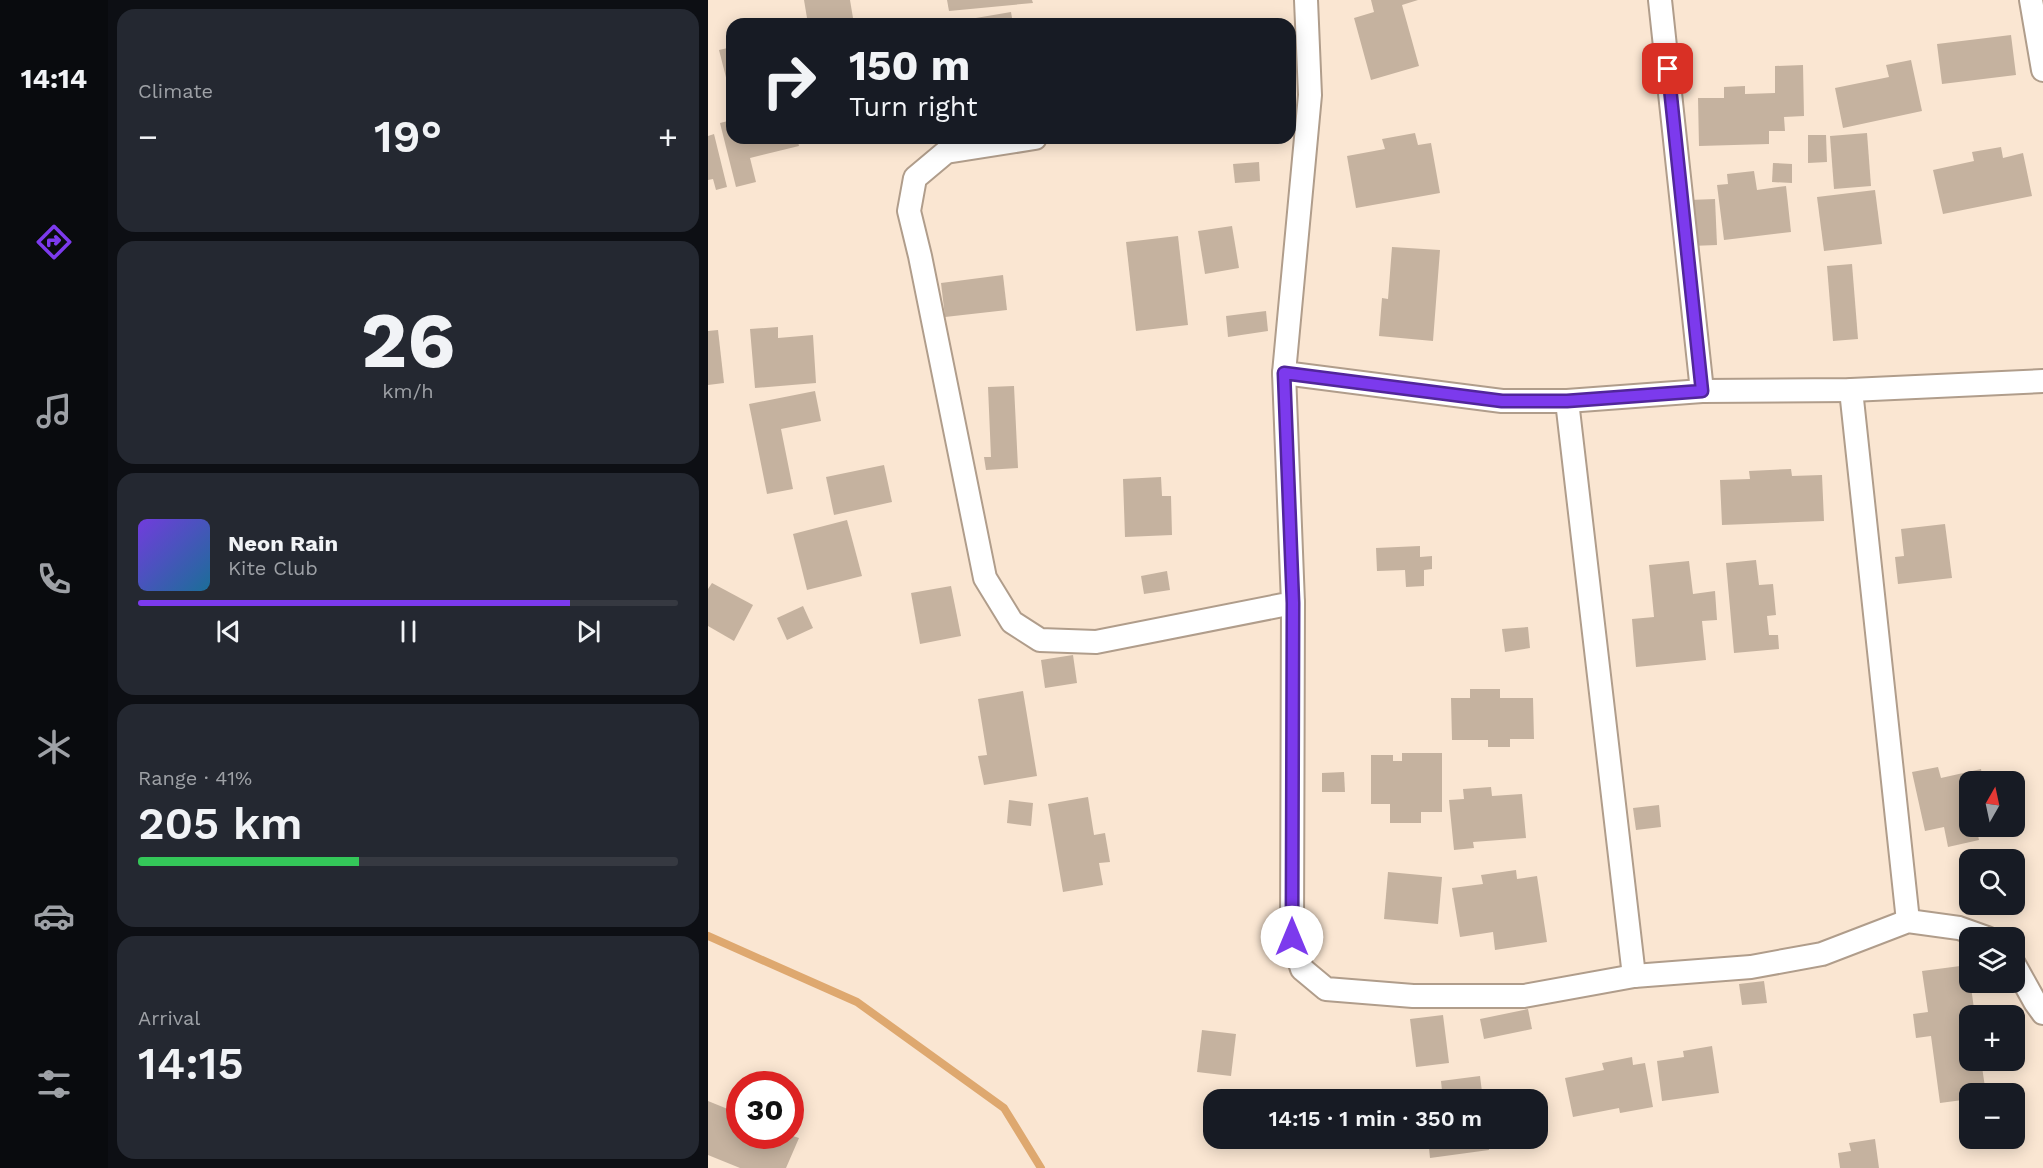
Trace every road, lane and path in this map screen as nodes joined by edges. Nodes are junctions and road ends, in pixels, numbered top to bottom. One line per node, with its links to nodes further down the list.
1 (1306, 0): 5 (street)
2 (1660, 0): 10 (street)
3 (2031, 0): 4 (street)
4 (2043, 70)
5 (1300, 97): 7 (street)
6 (996, 144): 12 (street)
7 (1284, 373): 11 (street); 12 (street)
8 (2043, 381): 9 (street)
9 (1851, 390): 10 (street); 13 (street)
10 (1702, 391): 11 (street)
11 (1567, 401): 15 (street)
12 (1293, 603): 15 (street)
13 (1908, 921): 14 (street); 15 (street)
14 (1959, 928)
15 (1634, 976)
16 (2025, 985): 17 (street)
17 (2043, 1013)

